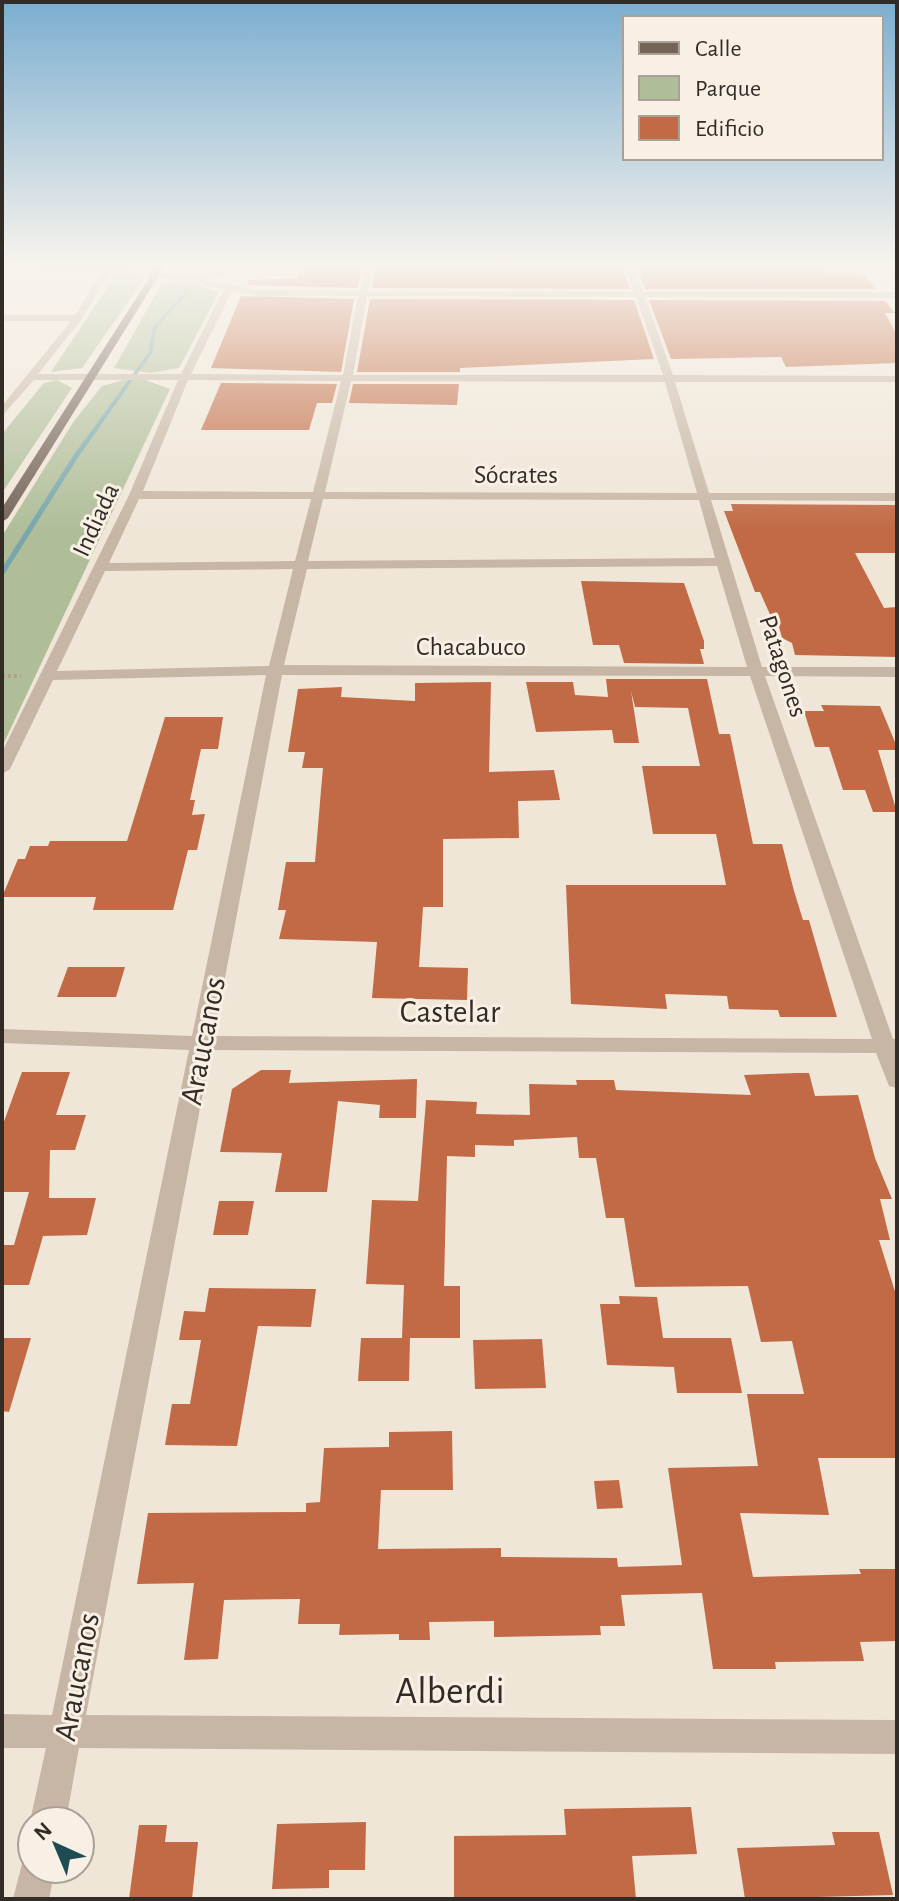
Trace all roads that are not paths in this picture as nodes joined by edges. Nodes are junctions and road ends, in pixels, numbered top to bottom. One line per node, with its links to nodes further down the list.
1 (52, 353): 8 (street)
2 (107, 353): 6 (main road)
3 (197, 353): 7 (street, Indiada)
4 (352, 353): 9 (street, Araucanos)
5 (662, 353): 10 (street, Patagones)
6 (93, 376): 7 (street); 8 (street); 17 (main road)
7 (185, 376): 9 (street); 13 (street, Indiada)
8 (34, 377): 12 (street)
9 (347, 378): 10 (street); 14 (street, Araucanos)
10 (671, 378): 11 (street); 15 (street, Patagones)
11 (897, 379)
12 (2, 413)
13 (135, 495): 14 (street, Sócrates); 20 (street, Indiada)
14 (316, 497): 15 (street, Sócrates); 19 (street, Araucanos)
15 (702, 497): 16 (street, Sócrates); 18 (street, Patagones)
16 (897, 497)
17 (2, 518)
18 (722, 562): 19 (street); 22 (street, Patagones)
19 (300, 565): 20 (street); 21 (street, Araucanos)
20 (100, 567): 24 (street, Indiada)
21 (275, 670): 22 (street, Chacabuco); 24 (street, Chacabuco); 27 (street, Araucanos)
22 (756, 671): 23 (street, Chacabuco); 28 (street, Patagones)
23 (897, 672)
24 (46, 676): 25 (street, Indiada)
25 (2, 769)
26 (2, 1036): 27 (street, Castelar)
27 (203, 1043): 28 (street, Castelar); 31 (street, Araucanos)
28 (891, 1046): 29 (street, Patagones)
29 (897, 1081)
30 (2, 1731): 31 (street, Alberdi)
31 (67, 1732): 32 (street, Alberdi); 33 (street, Araucanos)
32 (897, 1737)
33 (51, 1805)

